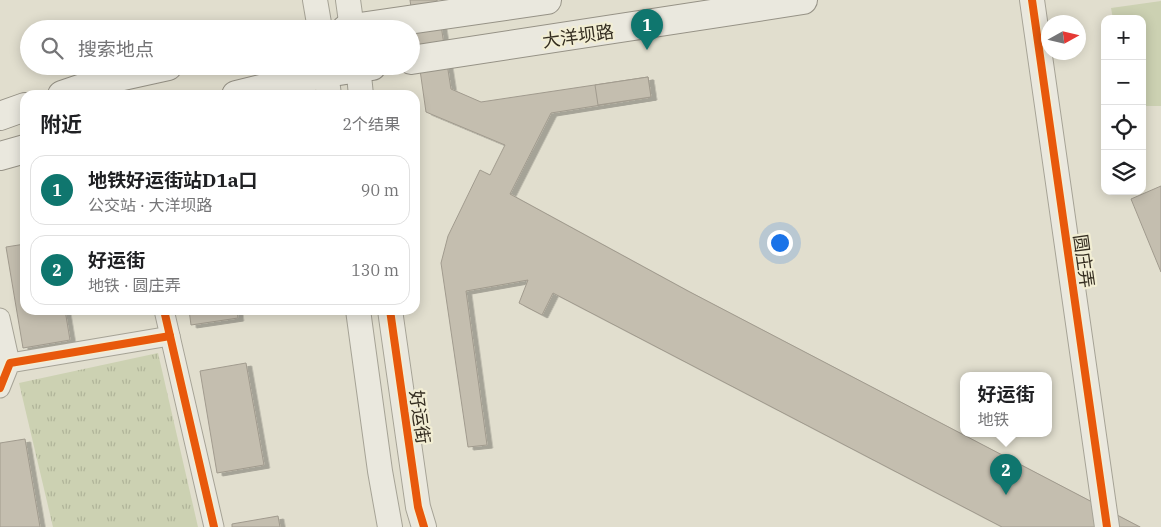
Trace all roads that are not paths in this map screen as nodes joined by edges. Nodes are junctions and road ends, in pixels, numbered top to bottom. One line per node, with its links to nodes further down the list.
1 (315, 0): 6 (street)
2 (348, 0): 7 (street)
3 (547, 0): 8 (main road)
4 (803, 0): 9 (main road, 大洋坝路)
5 (1032, 0): 30 (street, 圆庄弄)
6 (318, 20)
7 (349, 20)
8 (406, 20)
9 (420, 59)
10 (127, 75): 13 (main road)
11 (362, 75): 15 (street)
12 (327, 78): 14 (main road)
13 (77, 90)
14 (263, 90)
15 (361, 90)
16 (20, 110): 17 (main road)
17 (0, 116)
18 (20, 150): 19 (main road)
19 (0, 156)
20 (165, 315): 24 (street)
21 (359, 315): 28 (street)
22 (391, 315): 29 (street, 好运街)
23 (0, 318): 25 (street)
24 (170, 336): 25 (street); 27 (street)
25 (10, 363): 26 (street)
26 (0, 388)
27 (214, 527)
28 (390, 527)
29 (424, 527)
30 (1107, 527)

